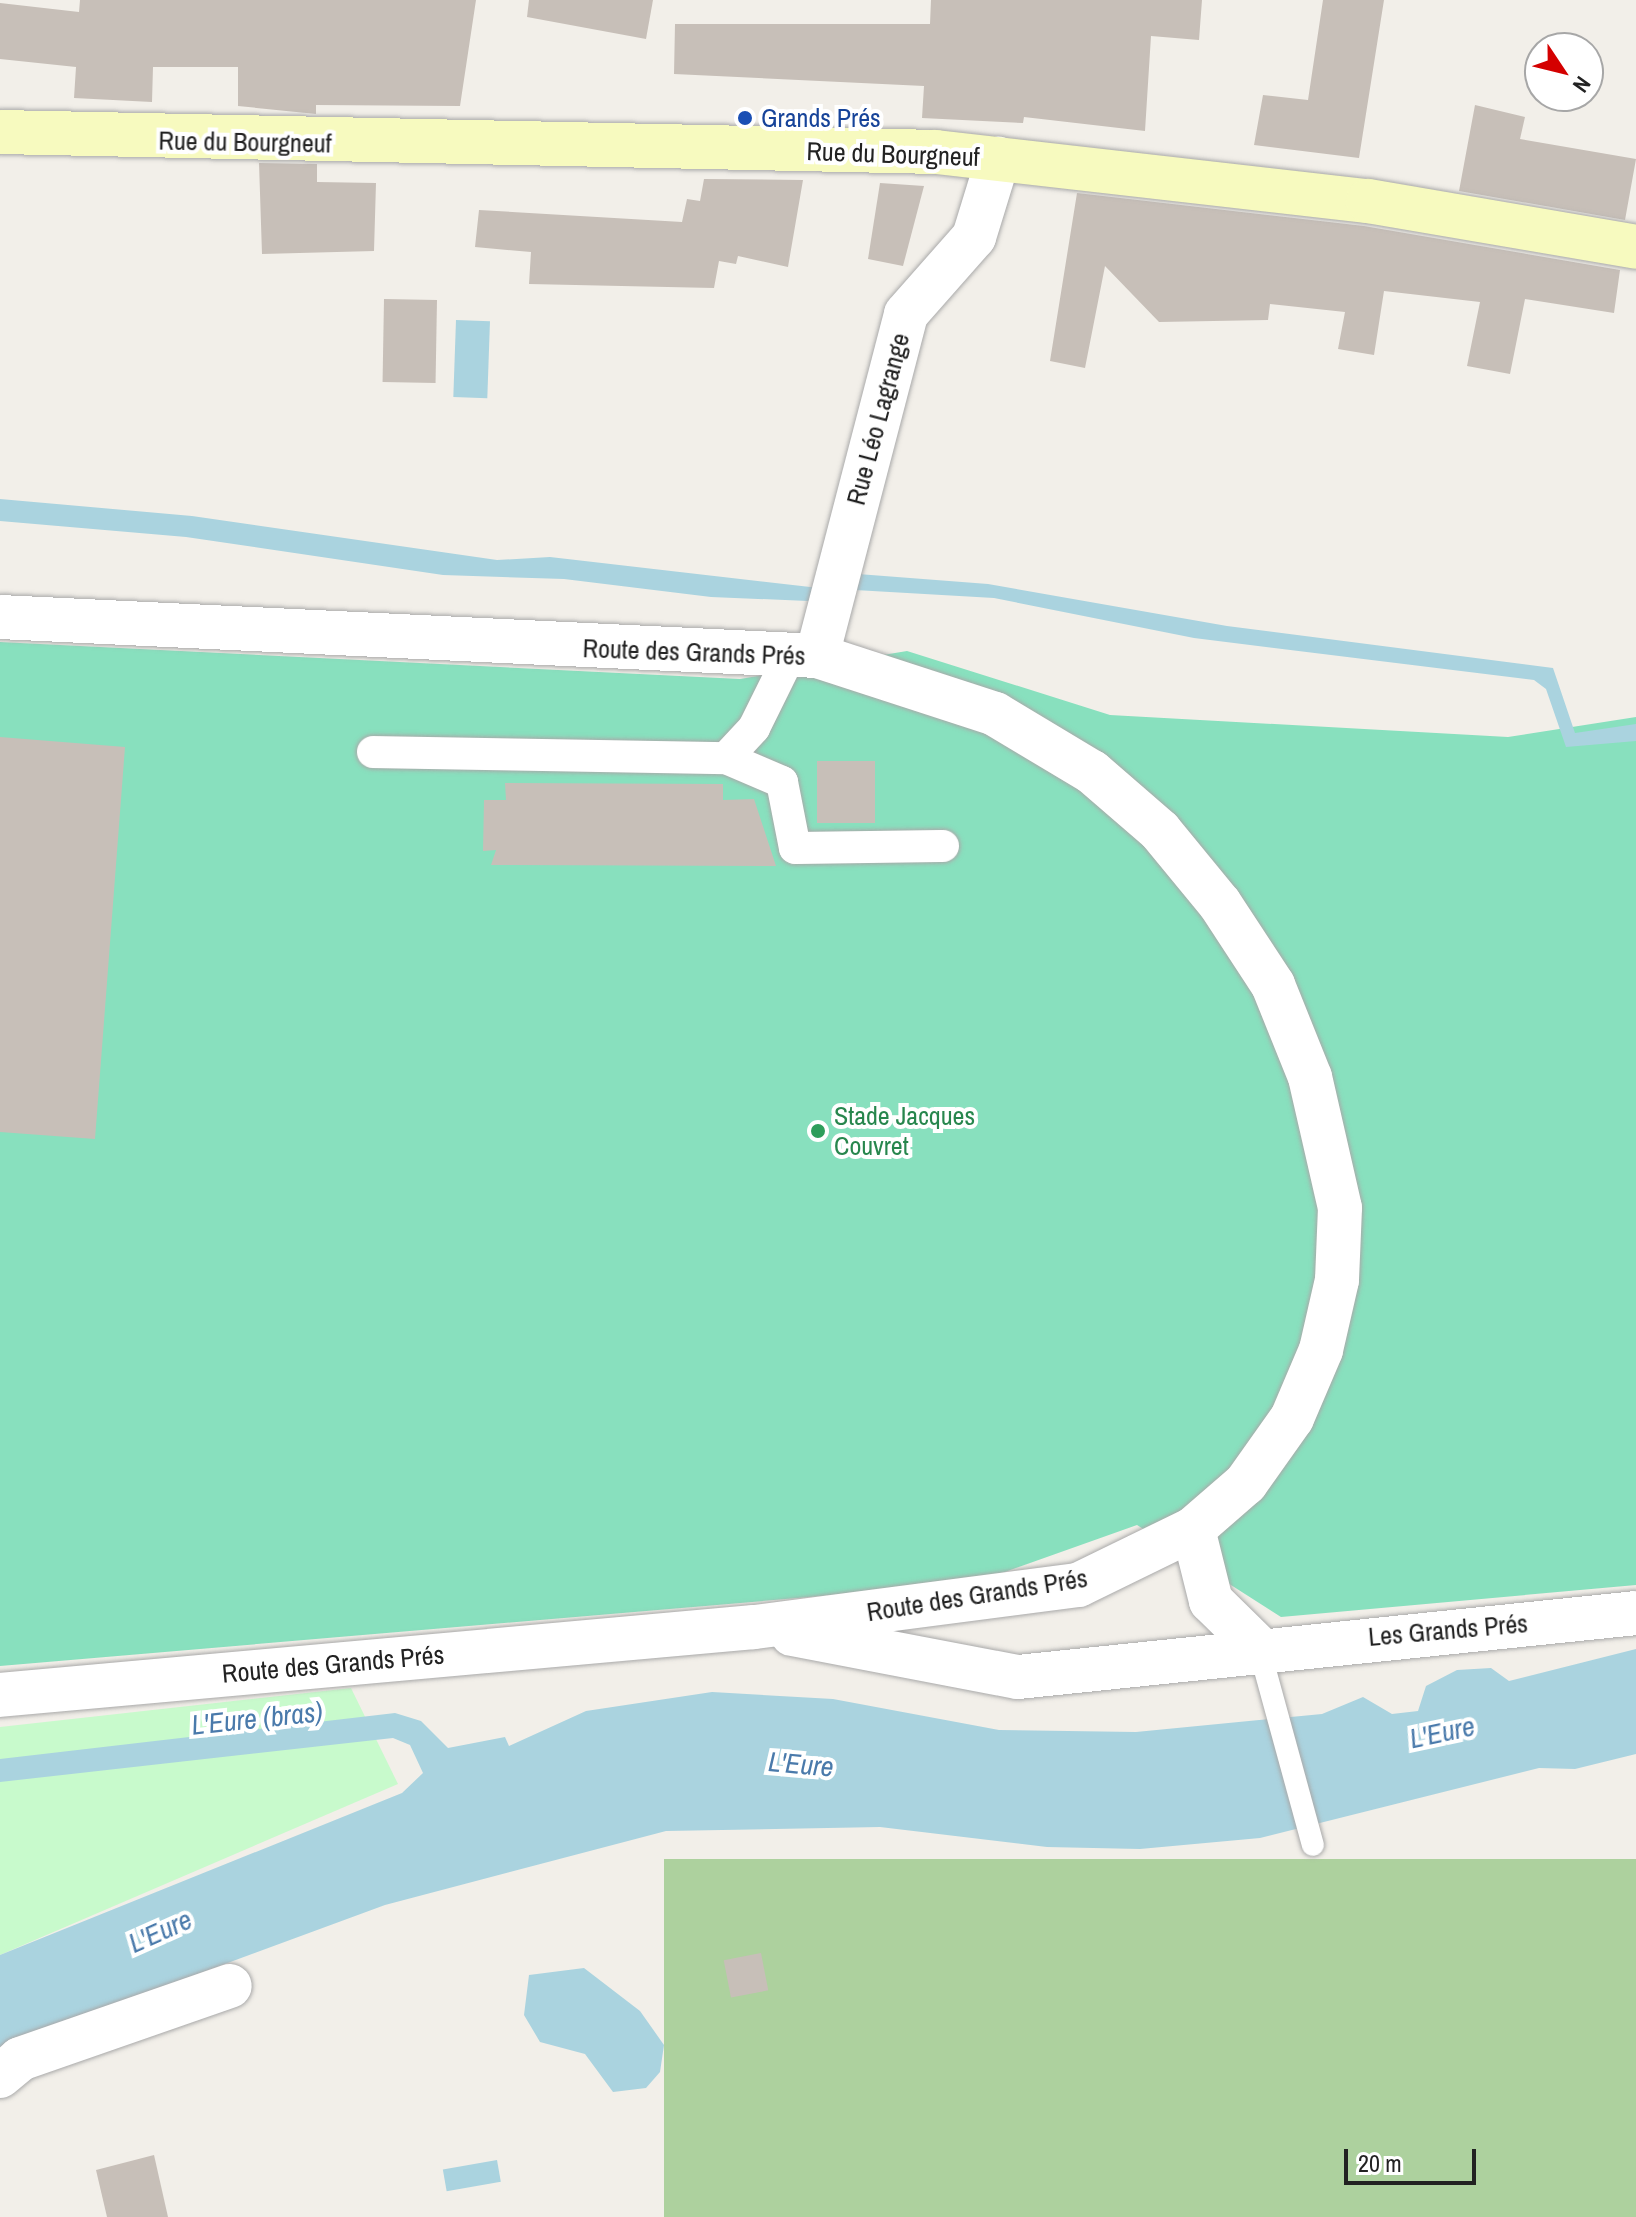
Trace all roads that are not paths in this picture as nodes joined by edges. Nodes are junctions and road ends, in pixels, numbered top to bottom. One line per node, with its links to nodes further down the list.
1 (0, 132): 2 (main road, Rue du Bourgneuf)
2 (998, 159): 3 (main road, Rue du Bourgneuf); 5 (street, Rue Léo Lagrange)
3 (1636, 247)
4 (0, 617): 5 (street, Route des Grands Prés)
5 (803, 655): 7 (street); 9 (street, Route des Grands Prés)
6 (373, 752): 7 (street)
7 (726, 758): 8 (street)
8 (943, 846)
9 (1193, 1529): 11 (street, Route des Grands Prés); 12 (street)
10 (1636, 1613): 12 (street, Les Grands Prés)
11 (754, 1627): 12 (street, Les Grands Prés); 13 (street, Route des Grands Prés)
12 (1265, 1666): 14 (lane)
13 (0, 1695)
14 (1313, 1845)
15 (230, 1986): 16 (street)
16 (0, 2076)

